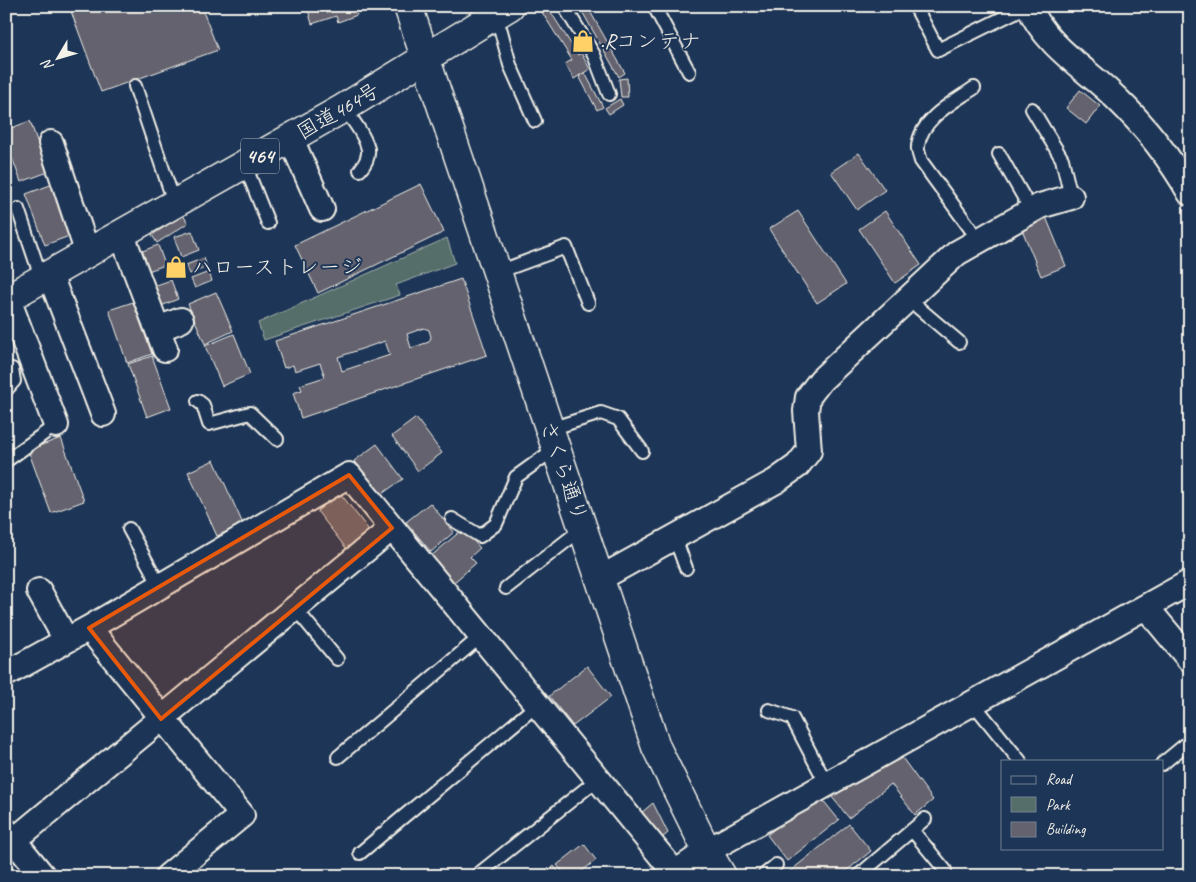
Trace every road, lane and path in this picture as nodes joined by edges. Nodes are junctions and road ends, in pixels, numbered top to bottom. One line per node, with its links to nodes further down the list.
1 (408, 6): 7 (main road, さくら通り)
2 (564, 6): 11 (lane)
3 (654, 6): 8 (lane)
4 (915, 6): 5 (lane)
5 (1028, 6): 20 (street)
6 (502, 11): 7 (main road, 国道464号 / 464); 14 (lane)
7 (426, 59): 12 (main road, 国道464号 / 464); 30 (main road, さくら通り)
8 (689, 72)
9 (135, 86): 22 (lane)
10 (974, 88): 28 (lane)
11 (608, 94)
12 (342, 109): 15 (main road, 国道464号 / 464); 19 (lane)
13 (1032, 109): 21 (lane)
14 (535, 122)
15 (290, 139): 18 (main road, 国道464号 / 464); 24 (street)
16 (51, 143): 29 (street)
17 (999, 154): 25 (lane)
18 (244, 165): 22 (main road, 国道464号 / 464); 26 (lane)
19 (360, 170)
20 (1190, 193)
21 (1071, 197): 25 (street)
22 (175, 205): 27 (main road, 国道464号 / 464)
23 (18, 209): 31 (lane)
24 (322, 209)
25 (1031, 210): 28 (street)
26 (268, 223)
27 (122, 235): 29 (main road, 国道464号 / 464); 35 (street)
28 (978, 240): 32 (street)
29 (88, 254): 31 (main road, 国道464号 / 464)
30 (498, 272): 34 (lane); 42 (main road, さくら通り)
31 (46, 277): 33 (main road, 国道464号 / 464); 40 (street)
32 (908, 298): 36 (lane); 50 (street)
33 (7, 299): 41 (street)
34 (588, 302)
35 (181, 320)
36 (959, 342)
37 (12, 369): 38 (lane)
38 (6, 390)
39 (198, 401): 43 (lane)
40 (103, 414)
41 (56, 425): 45 (lane)
42 (553, 438): 44 (lane); 46 (lane); 48 (main road, さくら通り)
43 (277, 439)
44 (642, 451)
45 (6, 461)
46 (452, 519)
47 (392, 528): 54 (street); 58 (street); 60 (street)
48 (583, 528): 52 (main road, さくら通り); 55 (lane)
49 (128, 529): 54 (lane)
50 (675, 538): 51 (lane); 52 (street)
51 (686, 568)
52 (600, 579): 78 (main road, さくら通り)
53 (1190, 582): 57 (street)
54 (160, 586): 59 (street)
55 (506, 588)
56 (39, 592): 61 (street)
57 (1146, 607): 63 (street); 65 (street)
58 (295, 608): 62 (lane); 68 (street)
59 (89, 628): 61 (street); 68 (street)
60 (480, 637): 66 (street); 70 (lane)
61 (66, 640): 64 (street)
62 (336, 659)
63 (1190, 660)
64 (6, 674)
65 (973, 703): 71 (lane); 74 (street)
66 (537, 705): 73 (street); 79 (lane)
67 (769, 710): 74 (lane)
68 (161, 718): 77 (street); 83 (street)
69 (1190, 742): 72 (lane)
70 (338, 758)
71 (1019, 760)
72 (1164, 762)
73 (598, 779): 78 (street); 84 (lane)
74 (826, 785): 78 (street)
75 (925, 819): 76 (lane)
76 (912, 830): 81 (lane); 87 (lane)
77 (9, 840): 82 (street)
78 (707, 851): 85 (main road, さくら通り)
79 (360, 853)
80 (776, 865): 86 (lane)
81 (945, 870)
82 (43, 876)
83 (168, 876)
84 (476, 876)
85 (722, 876)
86 (763, 876)
87 (858, 876)

